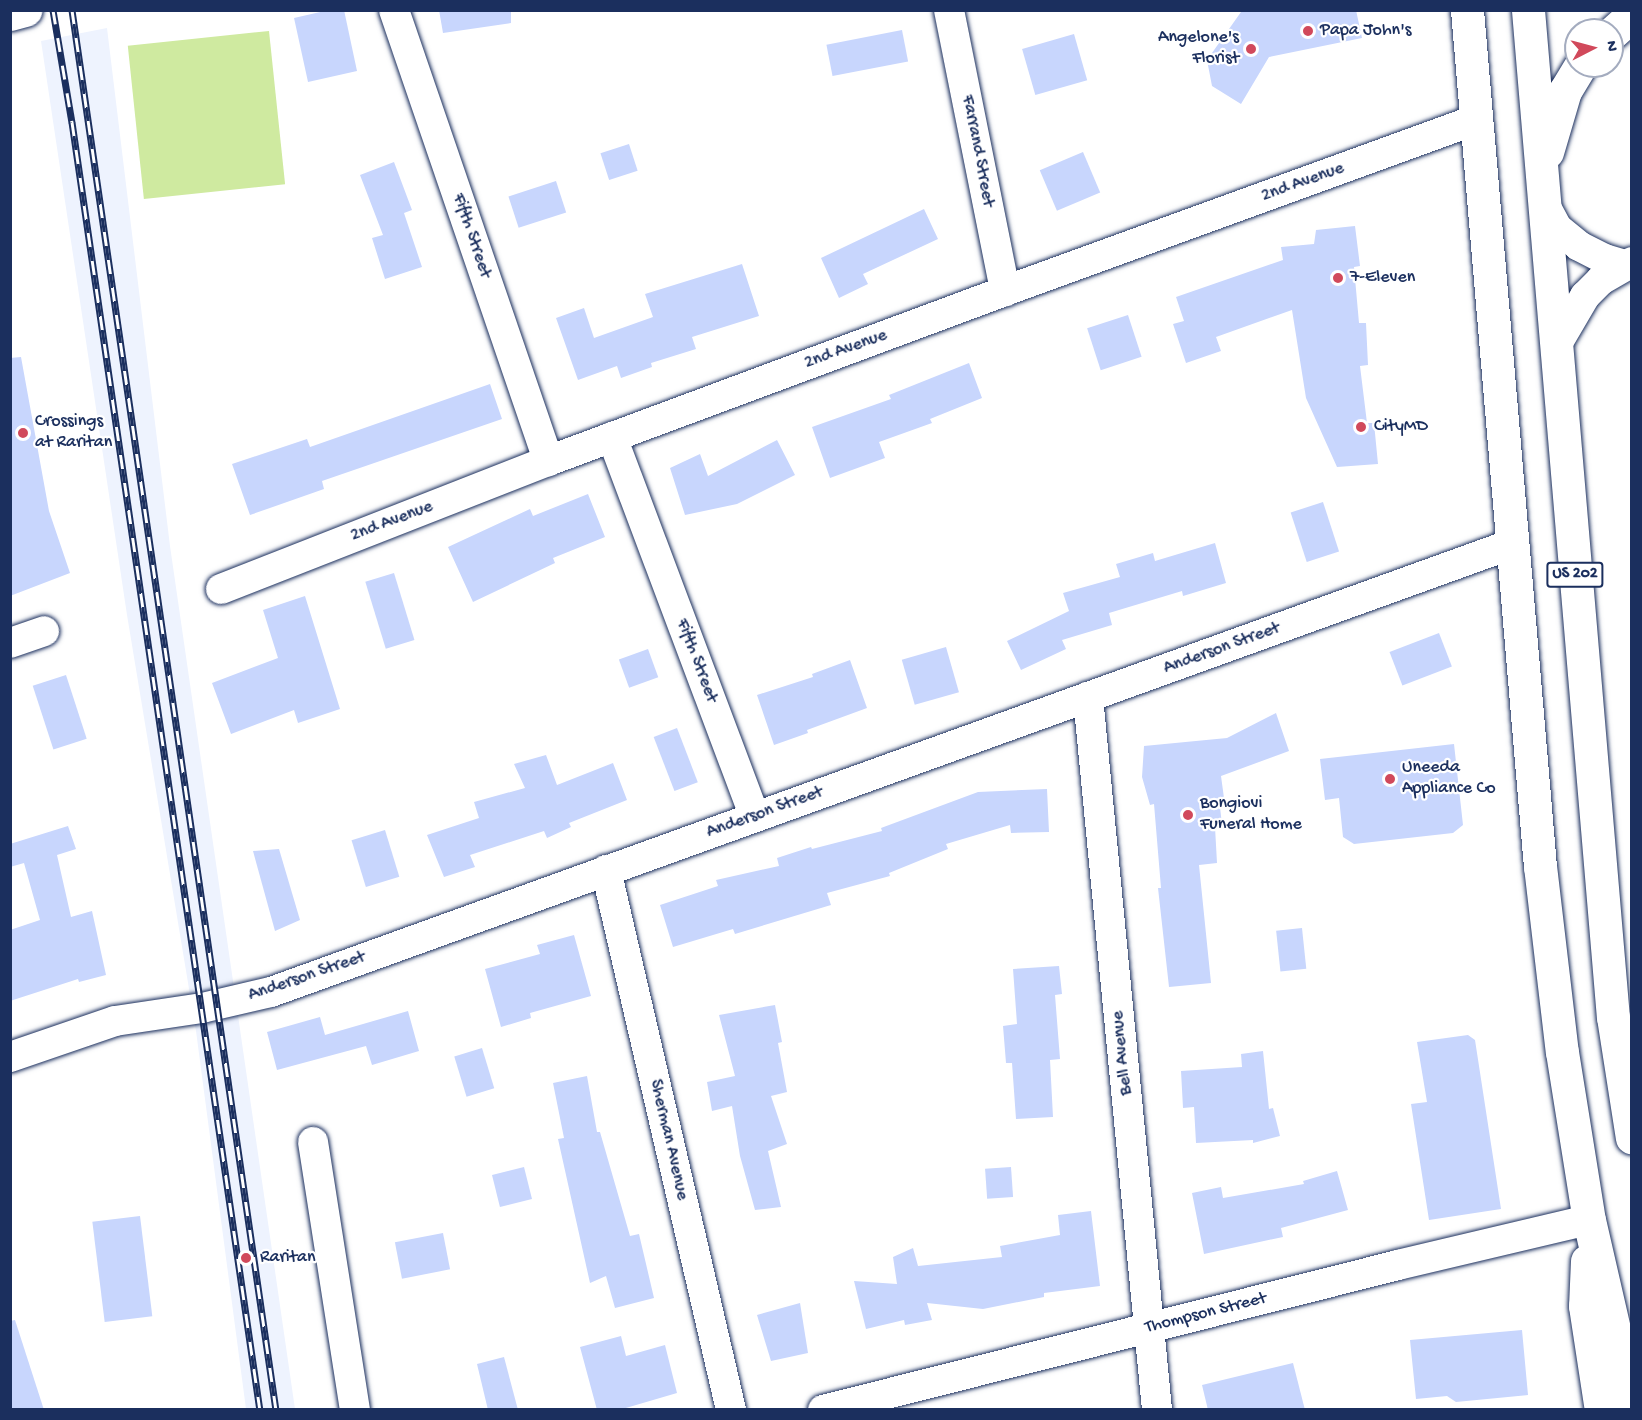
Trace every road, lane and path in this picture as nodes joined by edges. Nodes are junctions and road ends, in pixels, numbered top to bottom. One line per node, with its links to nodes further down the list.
1 (25, 10): 6 (main road)
2 (394, 10): 15 (street, Fifth Street)
3 (949, 10): 12 (street, Farrand Street)
4 (1467, 10): 8 (main road)
5 (1528, 10): 9 (main road, US 202)
6 (10, 14)
7 (1573, 78): 9 (main road)
8 (1475, 120): 12 (street, 2nd Avenue); 16 (main road)
9 (1542, 168): 10 (main road, US 202)
10 (1546, 209): 11 (street); 13 (main road, US 202)
11 (1628, 263): 13 (street)
12 (1005, 291): 14 (street, 2nd Avenue)
13 (1557, 344): 24 (main road, US 202)
14 (612, 437): 15 (street, 2nd Avenue); 21 (street, Fifth Street)
15 (548, 461): 17 (street, 2nd Avenue)
16 (1512, 544): 20 (street, Anderson Street); 26 (main road)
17 (221, 589)
18 (44, 631): 19 (street)
19 (10, 643)
20 (1088, 697): 21 (street, Anderson Street); 27 (street, Bell Avenue)
21 (756, 817): 22 (street, Anderson Street)
22 (606, 870): 23 (street, Anderson Street); 30 (street, Sherman Avenue)
23 (10, 1057)
24 (1632, 1138)
25 (313, 1142): 29 (street)
26 (1588, 1220): 27 (street, Thompson Street); 28 (main road); 33 (main road)
27 (1150, 1328): 31 (street, Thompson Street); 32 (street, Bell Avenue)
28 (1632, 1407)
29 (355, 1410)
30 (731, 1410)
31 (823, 1410)
32 (1157, 1410)
33 (1601, 1410)

